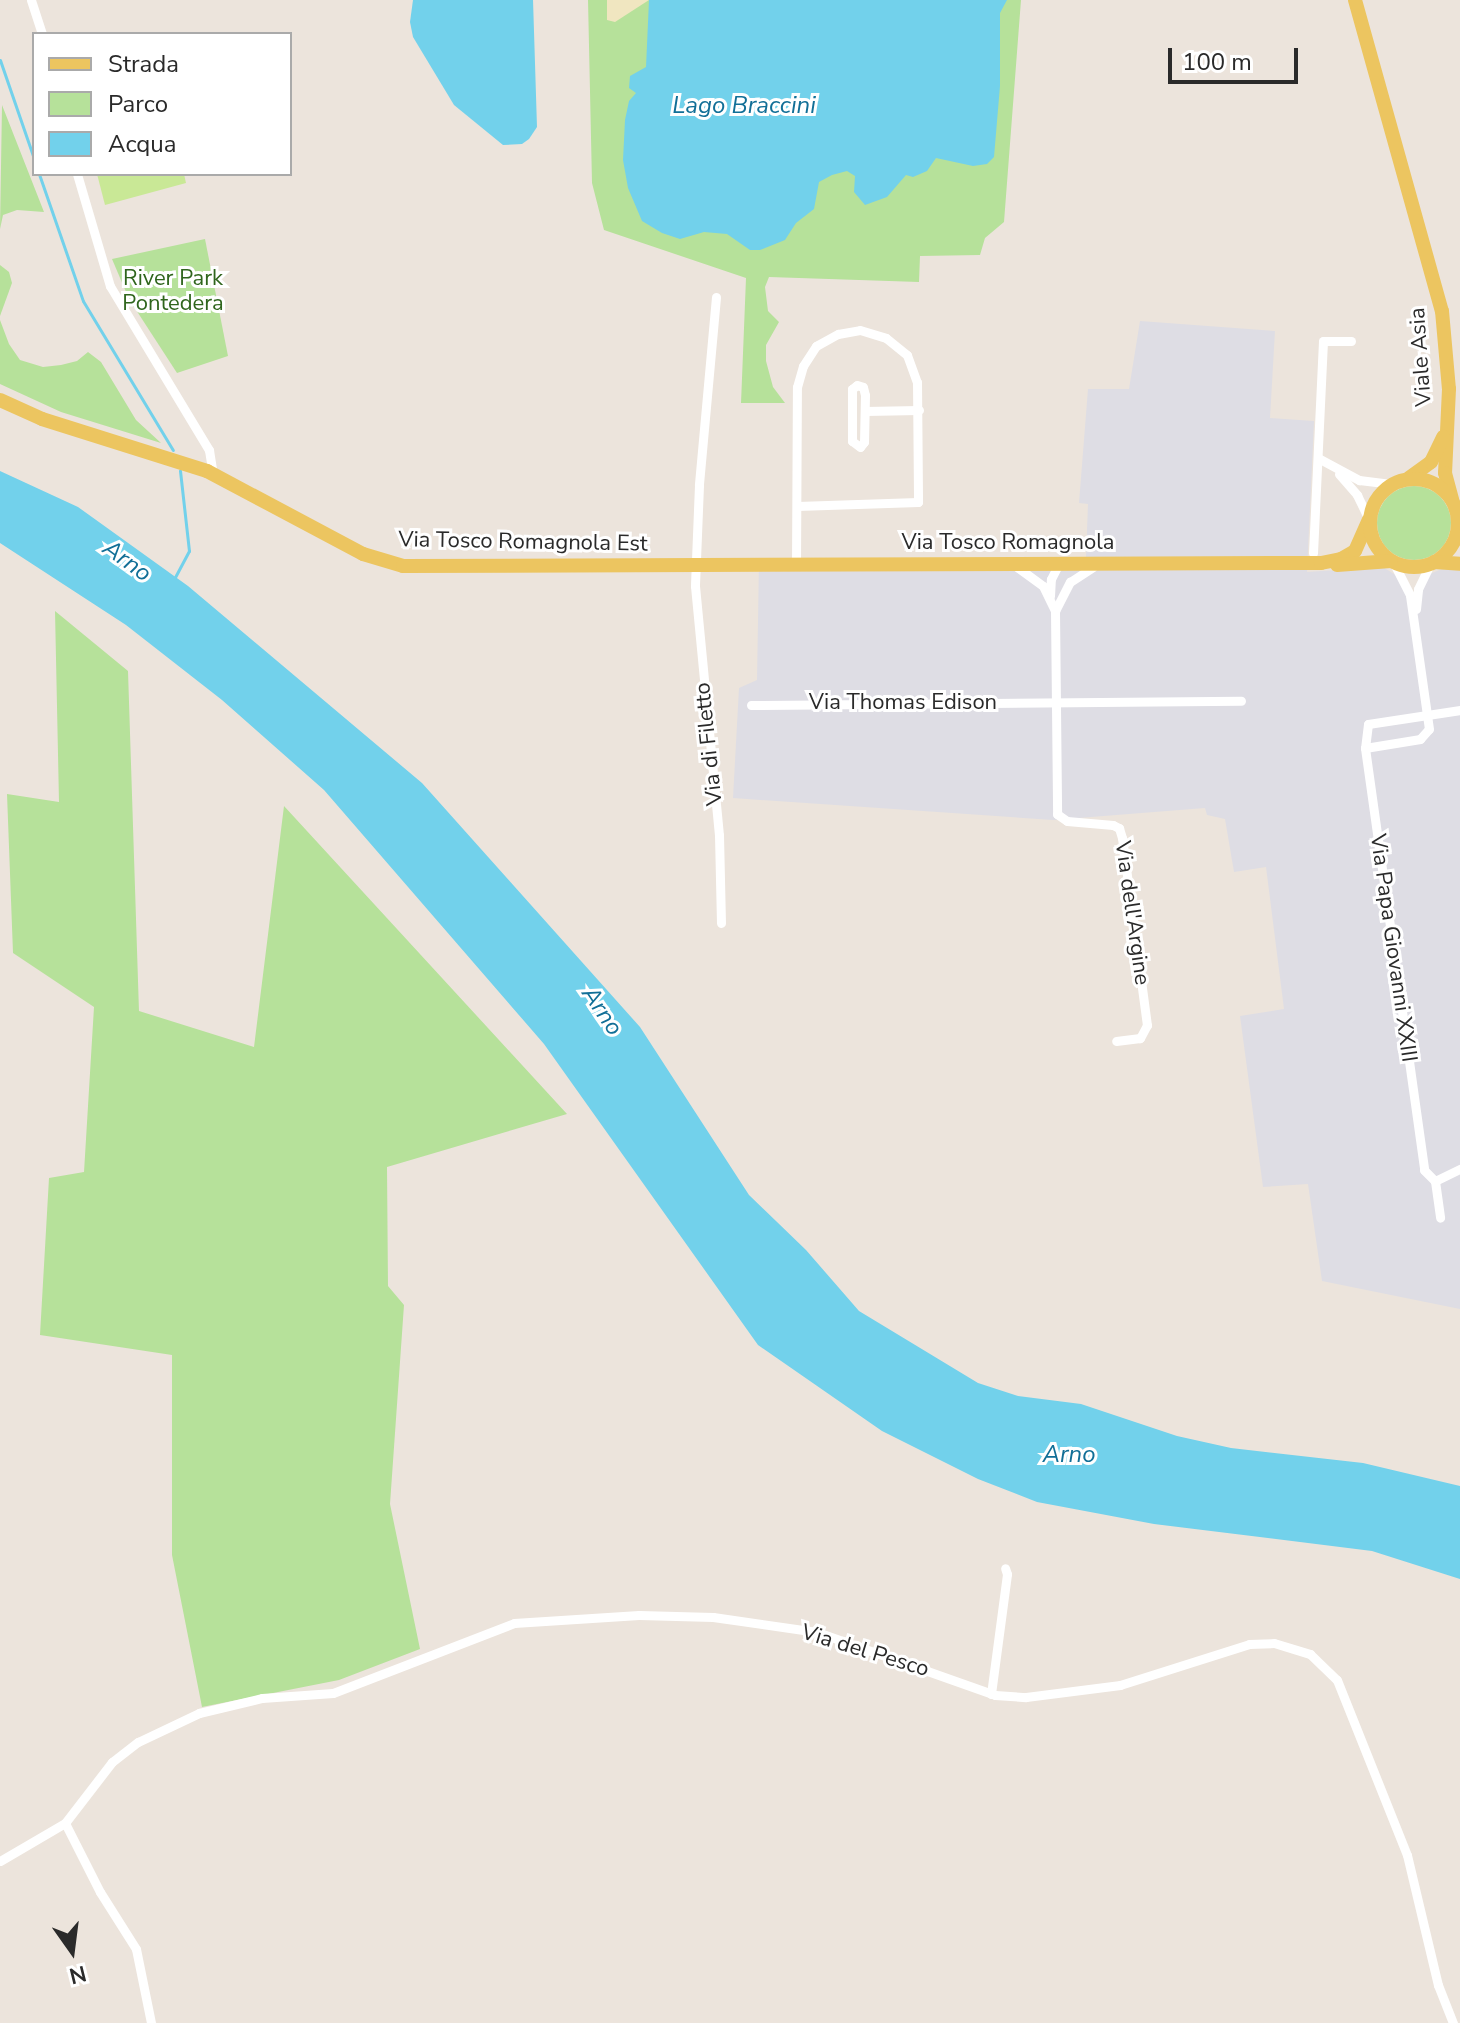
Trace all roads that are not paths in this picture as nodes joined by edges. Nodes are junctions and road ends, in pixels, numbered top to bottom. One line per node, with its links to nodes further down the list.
1 (31, 0): 3 (street)
2 (1355, 0): 10 (main road, Viale Asia)
3 (41, 32)
4 (78, 176): 13 (street)
5 (716, 297): 23 (street, Via di Filetto)
6 (1351, 341): 11 (street)
7 (0, 400): 13 (main road, Via Tosco Romagnola Est)
8 (919, 410): 9 (street); 16 (street); 16 (street)
9 (865, 411): 9 (street)
10 (1445, 433): 14 (main road); 15 (main road, Viale Asia)
11 (1318, 458): 12 (street); 19 (street)
12 (1333, 469): 14 (street); 17 (street)
13 (213, 474): 23 (main road, Via Tosco Romagnola Est)
14 (1400, 481): 15 (main road); 17 (main road)
15 (1452, 500): 18 (main road)
16 (797, 506): 27 (street)
17 (1369, 520): 19 (main road, Via Tosco Romagnola); 20 (main road)
18 (1458, 536): 21 (main road)
19 (1317, 558): 20 (main road, Via Tosco Romagnola); 26 (main road, Via Tosco Romagnola)
20 (1392, 562): 21 (main road); 31 (street)
21 (1432, 563): 22 (main road); 31 (street)
22 (1460, 564)
23 (696, 565): 27 (main road, Via Tosco Romagnola); 38 (street, Via di Filetto)
24 (1013, 565): 25 (main road, Via Tosco Romagnola); 27 (main road, Via Tosco Romagnola); 29 (street)
25 (1058, 565): 26 (main road, Via Tosco Romagnola); 28 (street); 29 (street)
26 (1103, 565): 28 (street)
27 (796, 566)
28 (1065, 589): 30 (street)
29 (1051, 598): 30 (street)
30 (1055, 611): 33 (street)
31 (1415, 621): 36 (street)
32 (1241, 701): 33 (street, Via Thomas Edison)
33 (1056, 702): 34 (street, Via Thomas Edison); 39 (street, Via dell'Argine)
34 (751, 705)
35 (1460, 710): 36 (street)
36 (1428, 715): 37 (street); 37 (street)
37 (1365, 748): 41 (street, Via Papa Giovanni XXIII)
38 (721, 923)
39 (1116, 1041)
40 (1460, 1169): 41 (street)
41 (1435, 1181): 42 (street, Via Papa Giovanni XXIII)
42 (1440, 1218)
43 (1005, 1568): 44 (street)
44 (991, 1694): 45 (street, Via del Pesco); 48 (street, Via del Pesco)
45 (65, 1823): 46 (street); 47 (street)
46 (0, 1861)
47 (151, 2023)
48 (1453, 2023)

